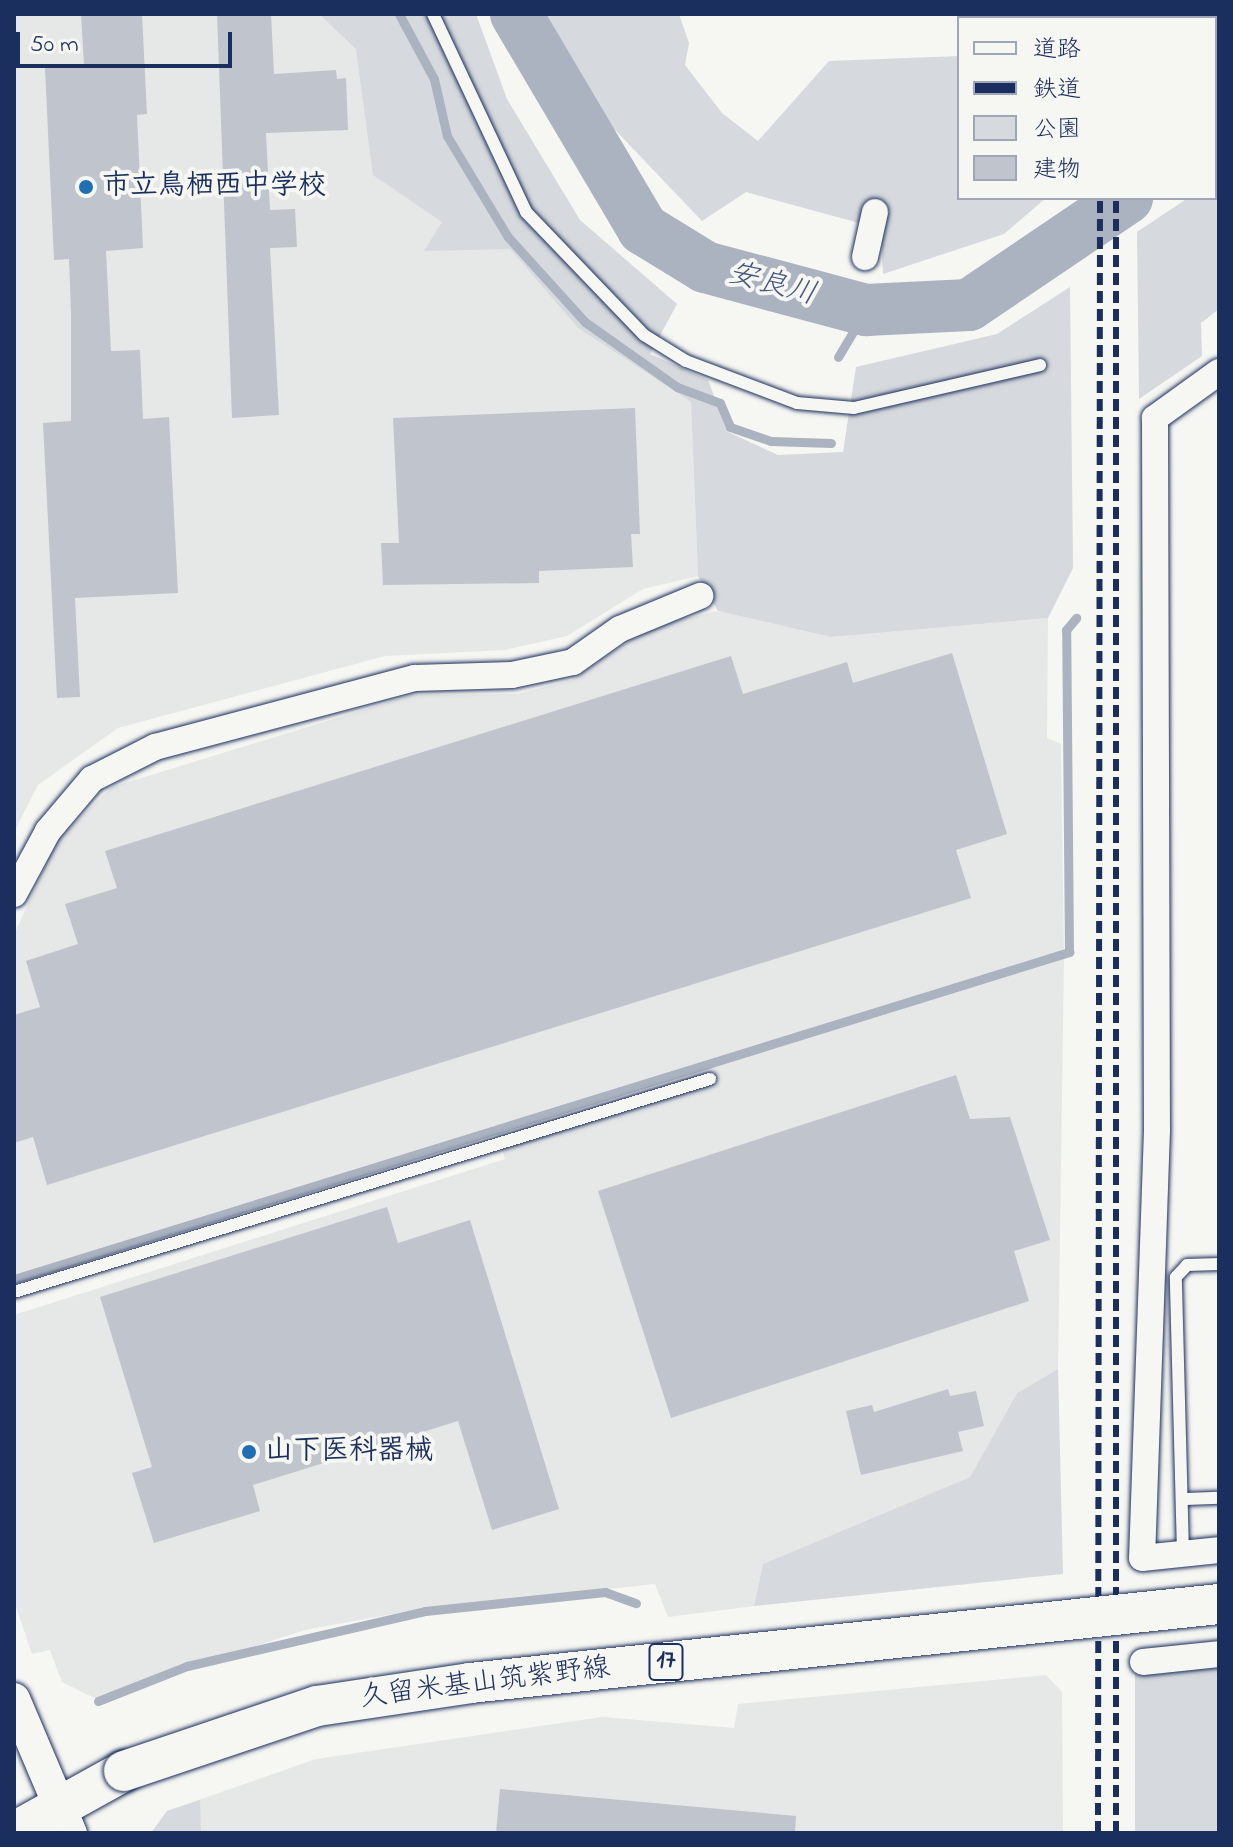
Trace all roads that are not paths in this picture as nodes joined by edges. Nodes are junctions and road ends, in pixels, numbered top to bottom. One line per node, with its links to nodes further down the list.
1 (433, 14): 4 (lane)
2 (875, 212): 3 (street)
3 (865, 257)
4 (1040, 365)
5 (1219, 372): 14 (street)
6 (700, 596): 7 (street)
7 (14, 894)
8 (710, 1079): 10 (lane)
9 (1219, 1264): 12 (lane)
10 (14, 1292)
11 (1219, 1498): 12 (lane)
12 (1186, 1499): 14 (lane)
13 (1219, 1550): 14 (street)
14 (1183, 1553)
15 (1219, 1604): 19 (main road, 久留米基山筑紫野線 / 17, bridge)
16 (1219, 1654): 17 (street)
17 (1143, 1662)
18 (14, 1699): 19 (street)
19 (67, 1820): 20 (main road, 久留米基山筑紫野線 / 17)
20 (14, 1832)

